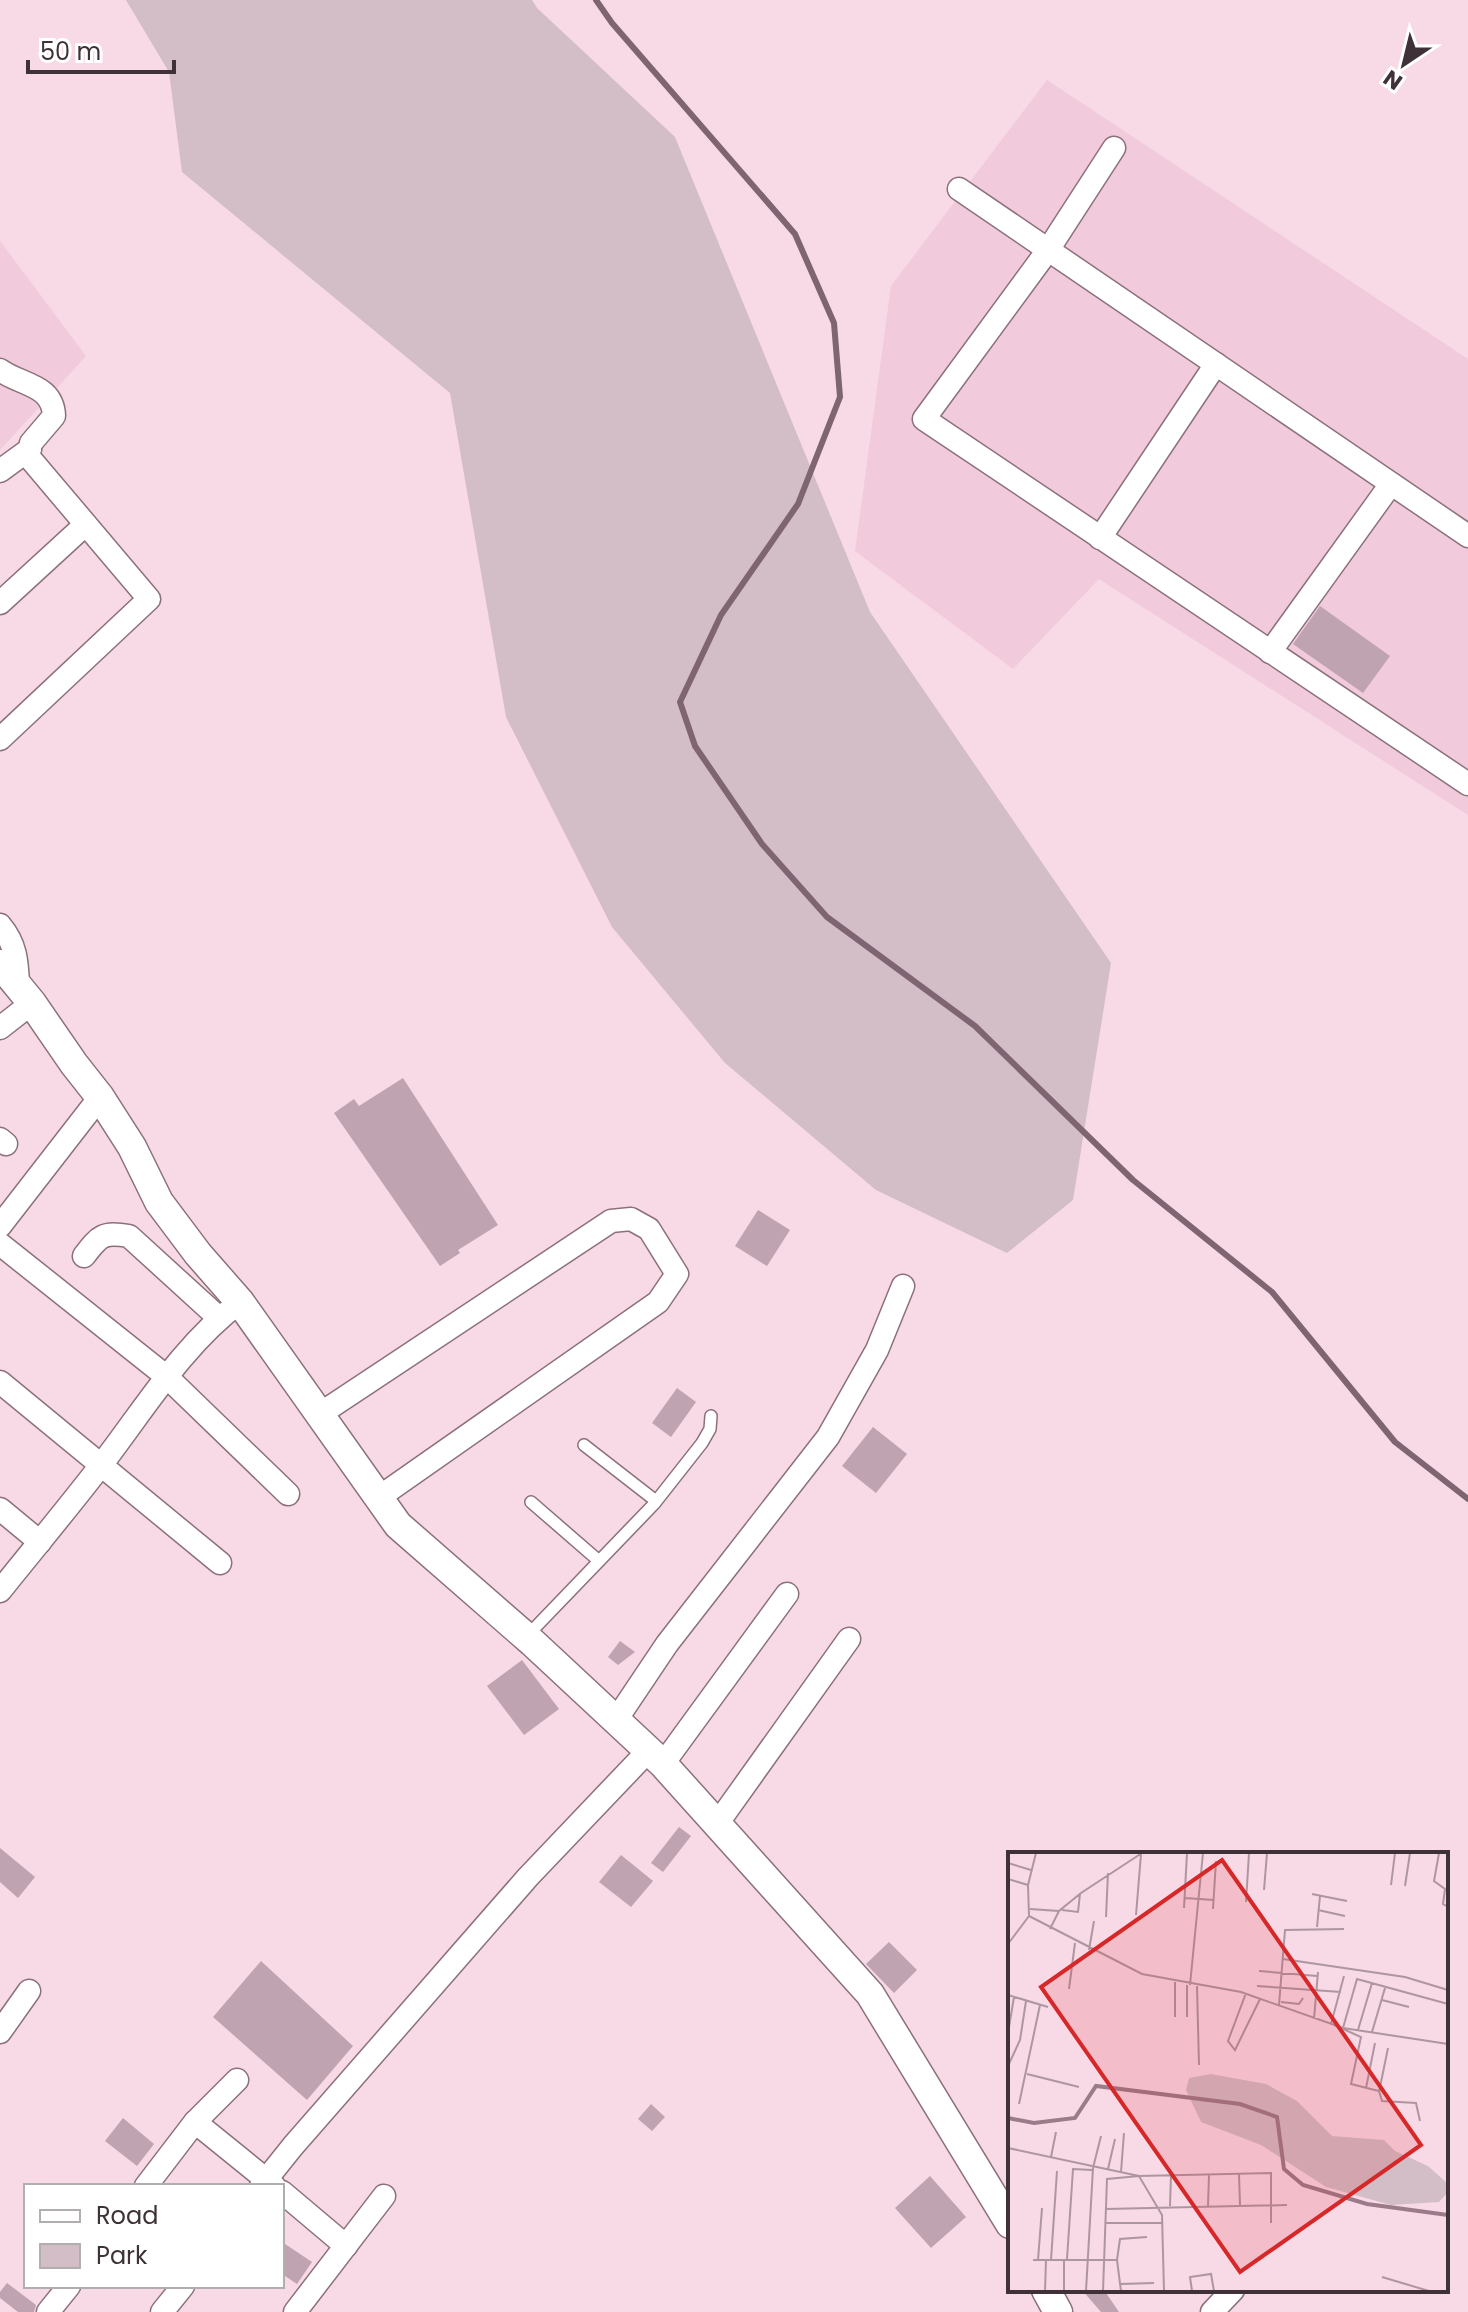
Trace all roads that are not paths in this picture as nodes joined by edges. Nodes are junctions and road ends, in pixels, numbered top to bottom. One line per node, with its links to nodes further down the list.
1 (1114, 148): 3 (street)
2 (959, 189): 3 (street)
3 (1048, 250): 4 (street); 11 (street)
4 (1216, 364): 8 (street); 11 (street)
5 (0, 370): 6 (street)
6 (30, 449): 7 (street); 9 (street)
7 (0, 471)
8 (1391, 484): 10 (street); 13 (street)
9 (85, 525): 12 (street); 14 (street)
10 (1468, 536)
11 (1100, 538): 13 (street)
12 (0, 603)
13 (1270, 652): 15 (street)
14 (0, 739)
15 (1468, 784)
16 (0, 925): 17 (street)
17 (17, 984): 18 (street); 19 (street)
18 (0, 1028)
19 (100, 1097): 20 (street); 24 (street)
20 (0, 1226)
21 (0, 1244): 25 (street)
22 (84, 1256): 24 (street)
23 (903, 1286): 43 (street)
24 (229, 1310): 25 (street); 27 (street)
25 (167, 1377): 30 (street); 31 (street)
26 (0, 1382): 30 (street)
27 (320, 1414): 32 (street); 32 (street)
28 (711, 1416): 33 (lane)
29 (584, 1445): 33 (lane)
30 (101, 1465): 36 (street); 38 (street)
31 (288, 1494)
32 (378, 1498): 41 (street)
33 (656, 1501): 37 (lane)
34 (531, 1502): 37 (lane)
35 (0, 1509): 36 (street)
36 (40, 1542): 39 (street)
37 (599, 1561): 41 (lane)
38 (220, 1563)
39 (0, 1591)
40 (787, 1594): 44 (street)
41 (526, 1637): 43 (street)
42 (849, 1639): 45 (street)
43 (616, 1720): 44 (street)
44 (656, 1757): 45 (street); 52 (street)
45 (717, 1824): 55 (street)
46 (29, 1991): 47 (street)
47 (0, 2032)
48 (237, 2080): 49 (street)
49 (195, 2122): 50 (street); 51 (street)
50 (148, 2184)
51 (269, 2184)
52 (272, 2184)
53 (284, 2196): 56 (street)
54 (384, 2196): 56 (street)
55 (1008, 2221)
56 (346, 2246): 63 (street)
57 (67, 2288): 61 (street)
58 (181, 2288): 62 (street)
59 (1047, 2292): 64 (street)
60 (1231, 2292): 65 (street)
61 (48, 2312)
62 (162, 2312)
63 (295, 2312)
64 (1058, 2312)
65 (1212, 2312)

